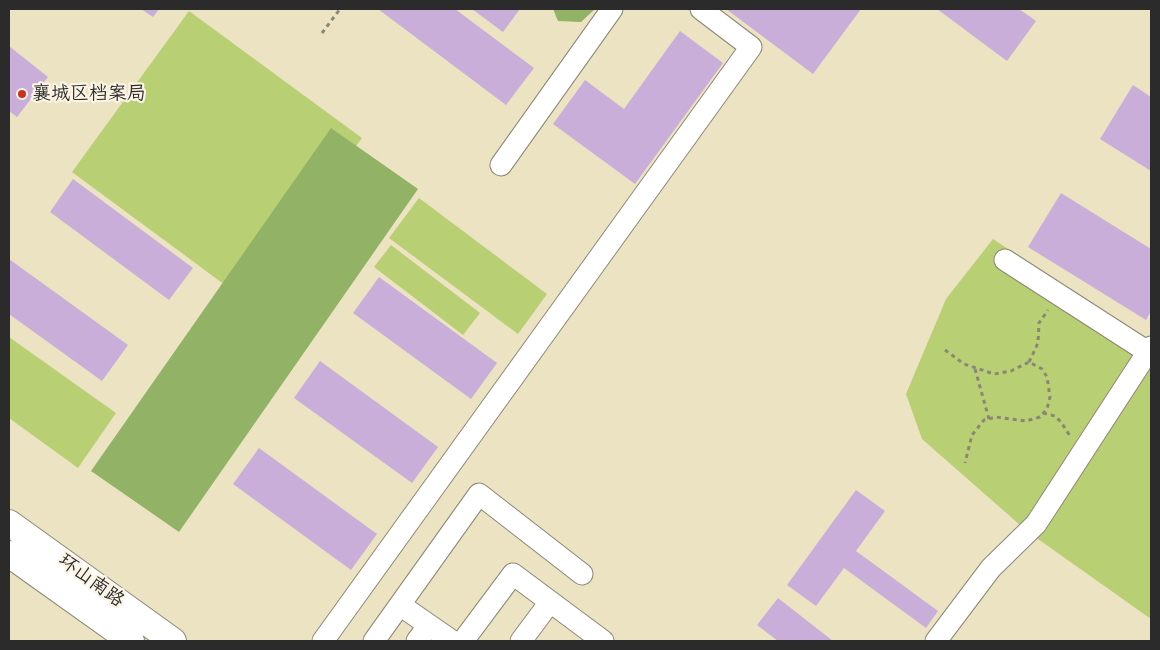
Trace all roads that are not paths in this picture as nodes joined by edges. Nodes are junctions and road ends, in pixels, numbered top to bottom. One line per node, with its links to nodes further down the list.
1 (612, 9): 3 (street)
2 (701, 9): 15 (street)
3 (502, 165)
4 (1005, 260): 5 (street)
5 (1150, 351): 21 (street)
6 (12, 533): 14 (main road, 环山南路)
7 (9, 554): 13 (main road, 环山南路)
8 (582, 574): 10 (street)
9 (550, 602): 12 (street); 18 (street); 19 (street)
10 (400, 604): 11 (street); 16 (street)
11 (423, 633): 17 (street)
12 (580, 634): 20 (street)
13 (131, 641)
14 (173, 641)
15 (323, 641)
16 (374, 641)
17 (452, 641)
18 (464, 641)
19 (521, 641)
20 (603, 641)
21 (936, 641)

